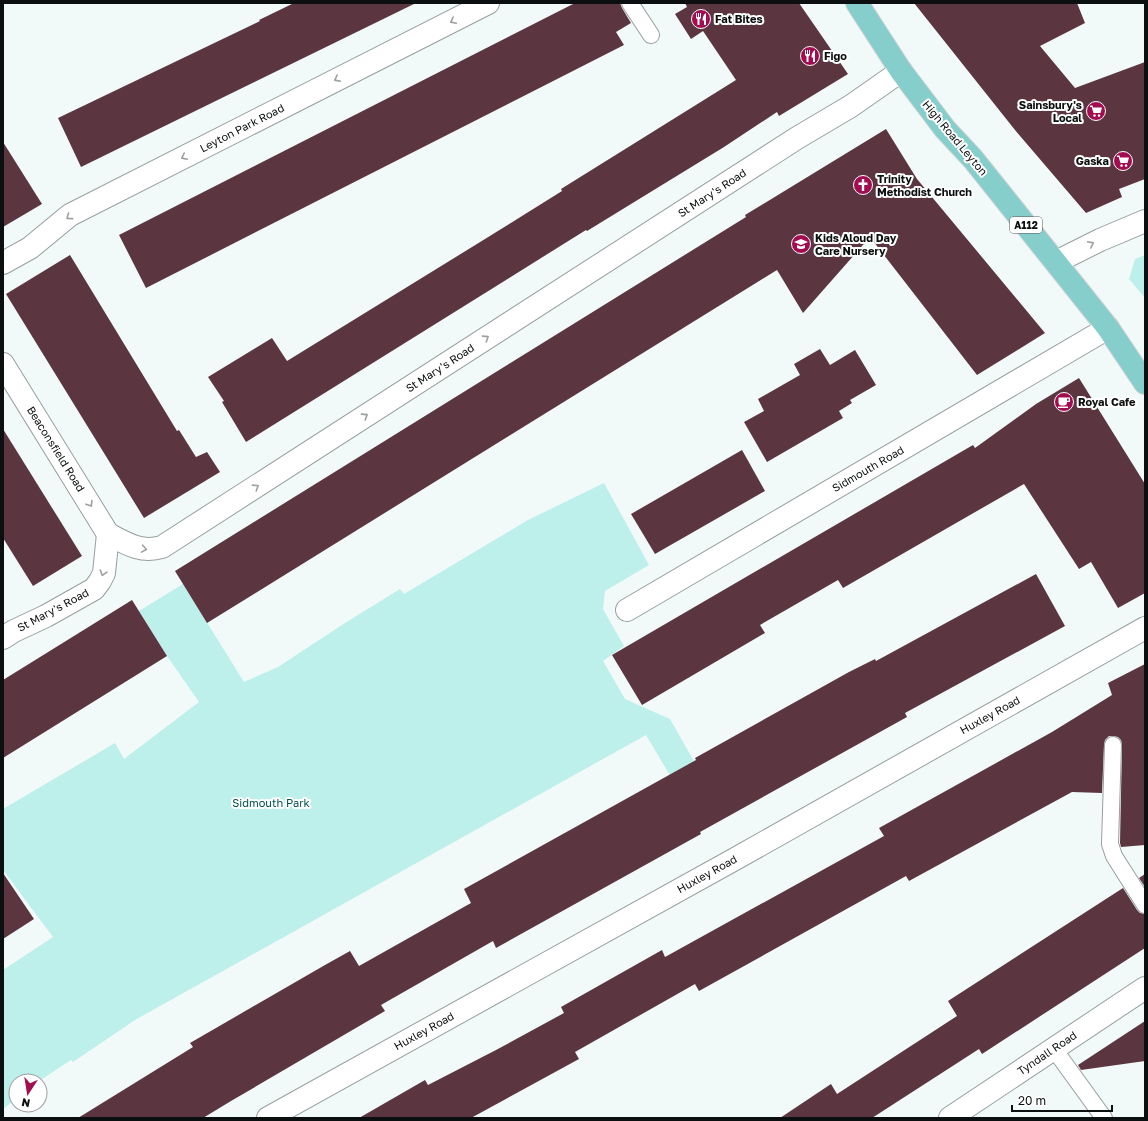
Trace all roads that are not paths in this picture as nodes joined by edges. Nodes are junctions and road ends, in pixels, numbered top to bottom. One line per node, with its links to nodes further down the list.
1 (488, 3): 8 (street, Leyton Park Road, one-way to 8)
2 (630, 3): 4 (lane)
3 (857, 3): 5 (main road, High Road Leyton / A112)
4 (651, 35)
5 (901, 71): 7 (main road, High Road Leyton / A112); 12 (street, St Mary's Road, one-way to 5)
6 (1145, 221): 7 (street, one-way to 6)
7 (1056, 262): 9 (main road, High Road Leyton / A112)
8 (3, 263)
9 (1108, 328): 11 (main road, High Road Leyton / A112); 13 (street, Sidmouth Road)
10 (3, 364): 12 (street, Beaconsfield Road, one-way to 12)
11 (1145, 383)
12 (108, 534): 15 (street, St Mary's Road, one-way to 15)
13 (627, 610)
14 (1145, 628): 20 (street, Huxley Road)
15 (3, 638)
16 (1113, 745): 17 (lane)
17 (1145, 905)
18 (1145, 988): 19 (street, Tyndall Road)
19 (1054, 1048): 21 (street, Tyndall Road); 22 (lane)
20 (268, 1118)
21 (950, 1118)
22 (1104, 1118)

